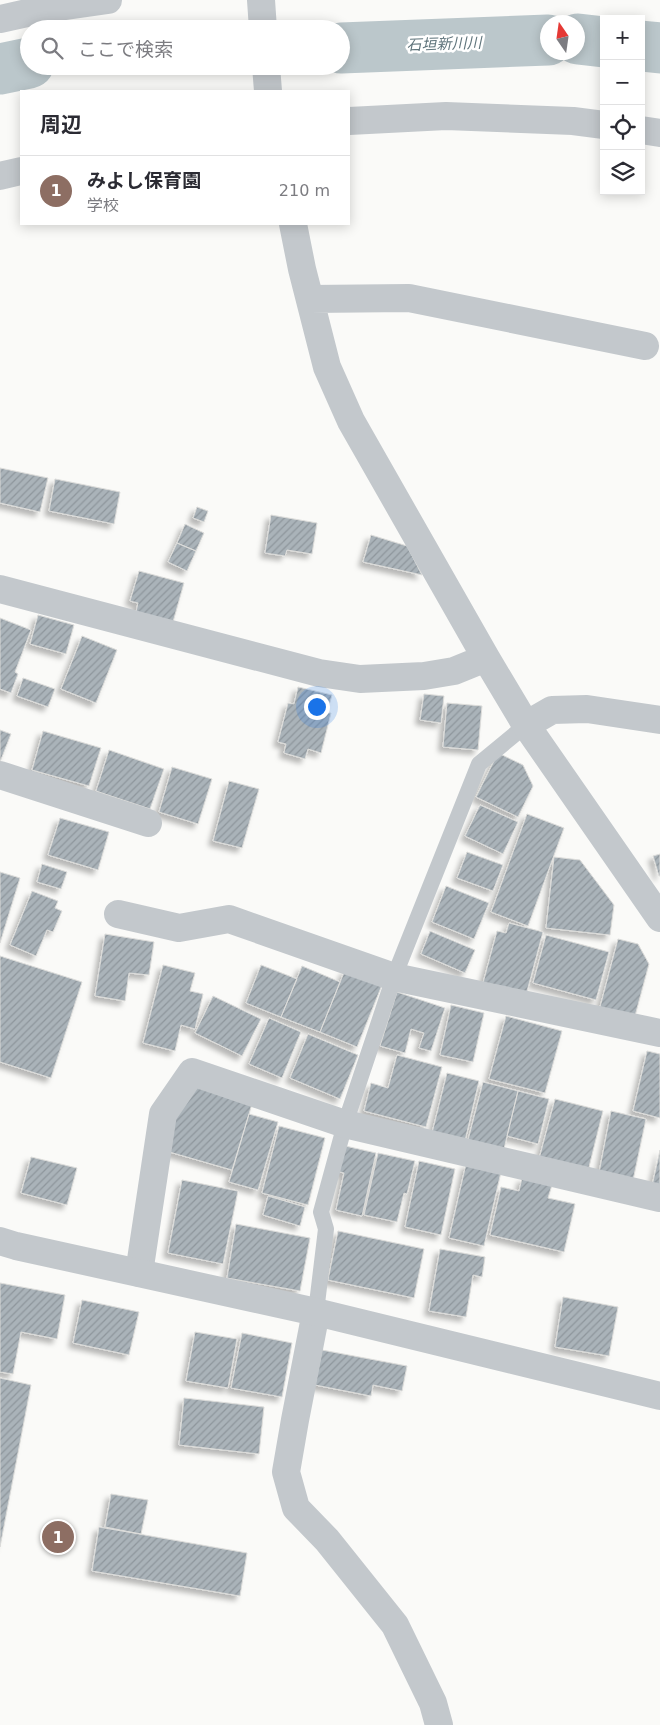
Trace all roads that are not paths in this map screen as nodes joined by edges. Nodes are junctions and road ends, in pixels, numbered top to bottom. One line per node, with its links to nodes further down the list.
1 (108, 0): 3 (street)
2 (261, 0): 4 (street)
3 (0, 19)
4 (262, 20)
5 (267, 75): 6 (street)
6 (268, 90)
7 (350, 121): 8 (street)
8 (600, 124)
9 (645, 131): 10 (street)
10 (660, 133)
11 (20, 172): 12 (street)
12 (0, 176)
13 (293, 225): 14 (street)
14 (310, 300): 15 (street); 17 (street)
15 (645, 346)
16 (0, 589): 17 (street)
17 (486, 658): 19 (street)
18 (660, 720): 19 (street)
19 (526, 725): 23 (street); 24 (lane)
20 (0, 775): 21 (street)
21 (148, 823)
22 (118, 914): 24 (street)
23 (660, 918)
24 (394, 977): 25 (street); 26 (lane)
25 (660, 1033)
26 (345, 1124): 27 (street); 29 (street); 30 (lane)
27 (660, 1198)
28 (0, 1241): 29 (street)
29 (139, 1273): 30 (street)
30 (316, 1312): 31 (street); 32 (street)
31 (660, 1396)
32 (439, 1725)

